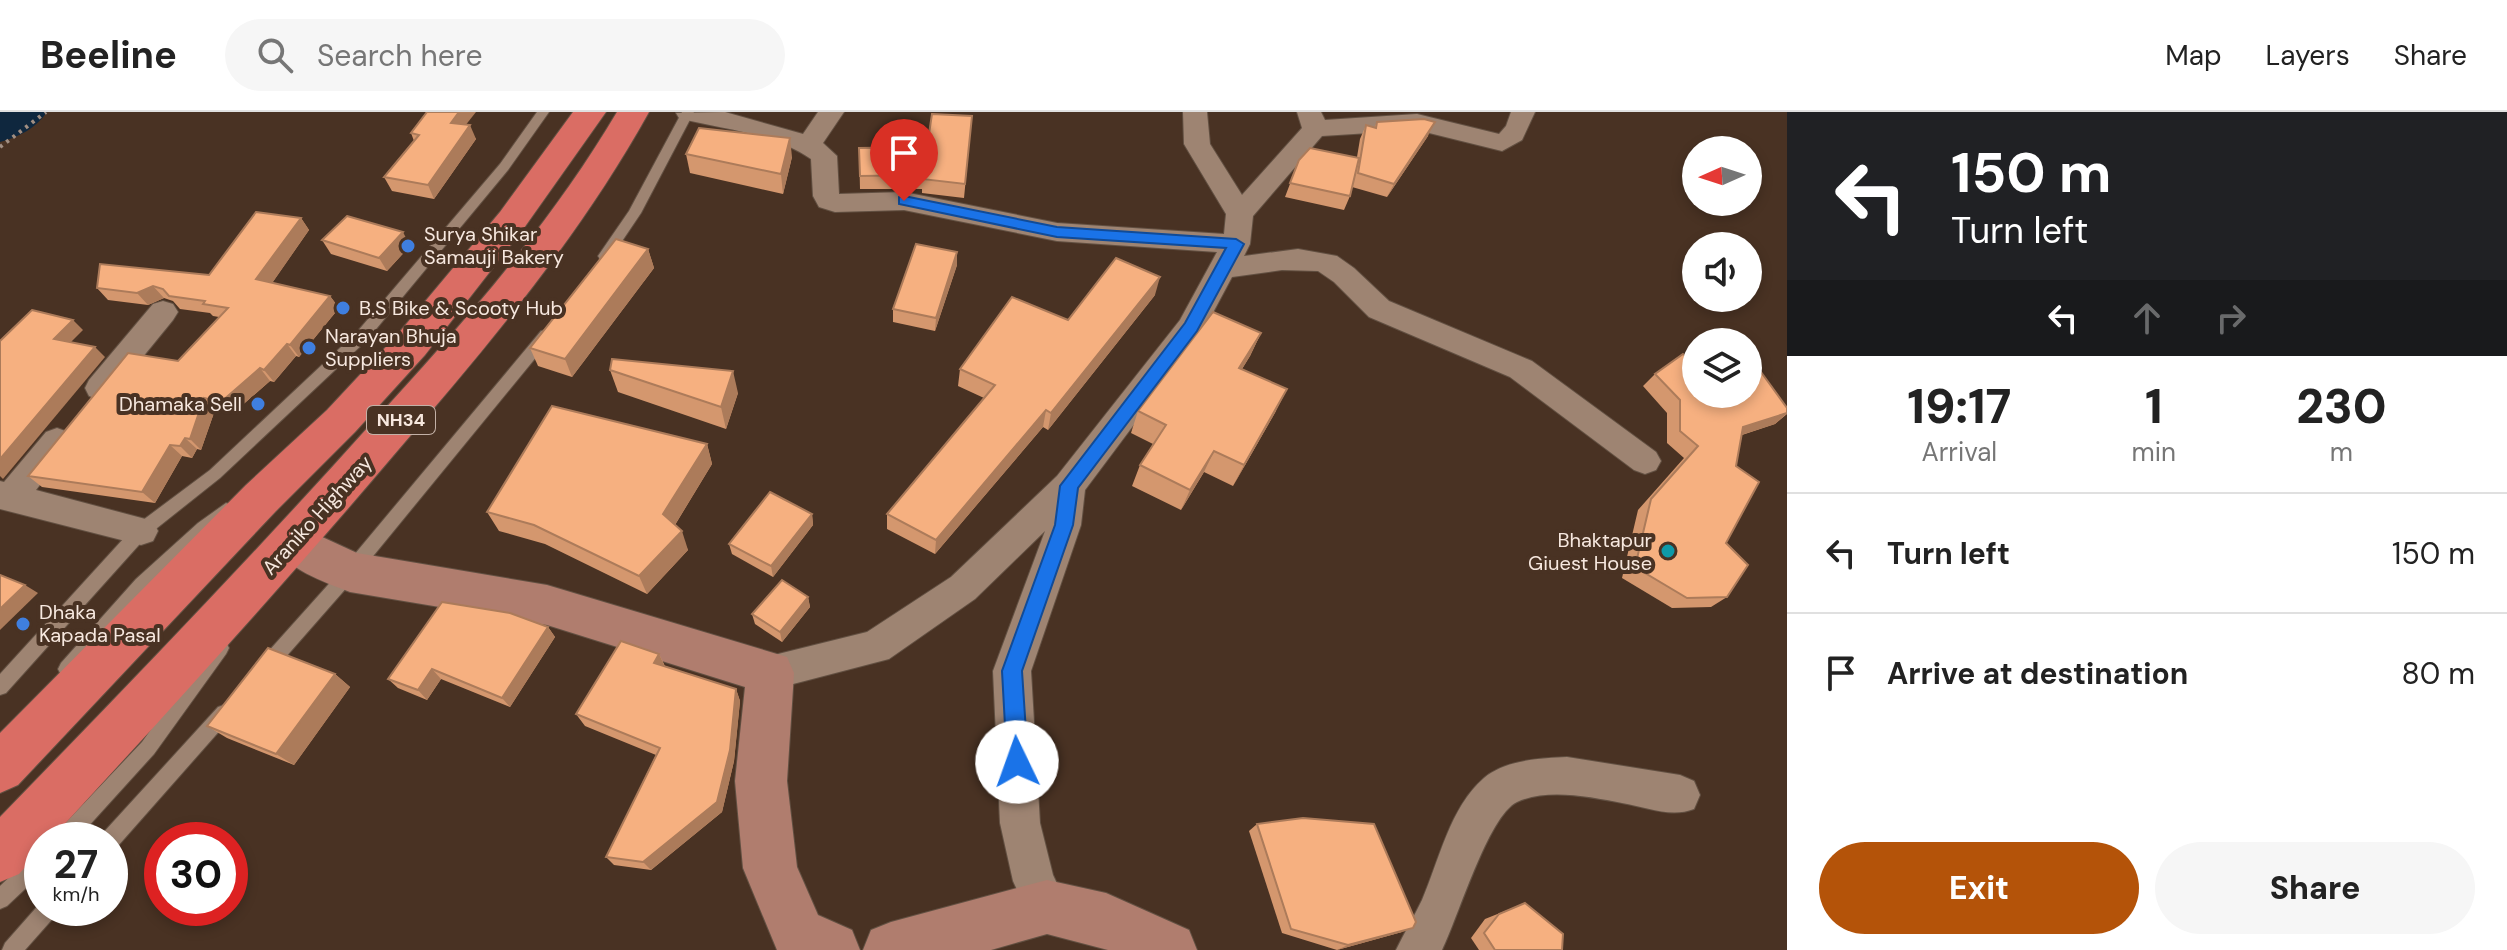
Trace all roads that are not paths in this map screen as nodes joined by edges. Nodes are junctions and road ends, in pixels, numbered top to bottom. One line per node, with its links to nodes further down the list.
1 (543, 112): 18 (lane)
2 (590, 112): 14 (highway, NH34)
3 (633, 112): 19 (highway, Araniko Highway / NH34)
4 (688, 112): 9 (street); 11 (lane)
5 (832, 112): 9 (street)
6 (1195, 112): 10 (street)
7 (1523, 112): 8 (street)
8 (1312, 120): 10 (street)
9 (810, 144): 10 (street)
10 (1233, 242): 15 (street); 16 (street)
11 (594, 271)
12 (163, 312): 17 (street)
13 (559, 319): 20 (lane)
14 (341, 421): 25 (lane); 26 (highway, NH34)
15 (1645, 461)
16 (1069, 486): 21 (street); 33 (street)
17 (6, 496): 18 (street)
18 (141, 531): 23 (lane)
19 (282, 556): 20 (street); 28 (lane); 30 (highway, Araniko Highway / NH34)
20 (350, 572): 21 (street); 22 (lane)
21 (770, 673): 37 (street)
22 (256, 677)
23 (0, 687)
24 (235, 700): 29 (lane)
25 (0, 755)
26 (0, 768)
27 (1680, 795): 39 (street)
28 (80, 822)
29 (126, 822)
30 (0, 855)
31 (24, 877): 32 (lane)
32 (0, 899)
33 (1047, 907): 35 (street); 38 (street)
34 (33, 926): 36 (lane)
35 (1172, 948)
36 (12, 950)
37 (832, 950)
38 (891, 950)
39 (1418, 950)

